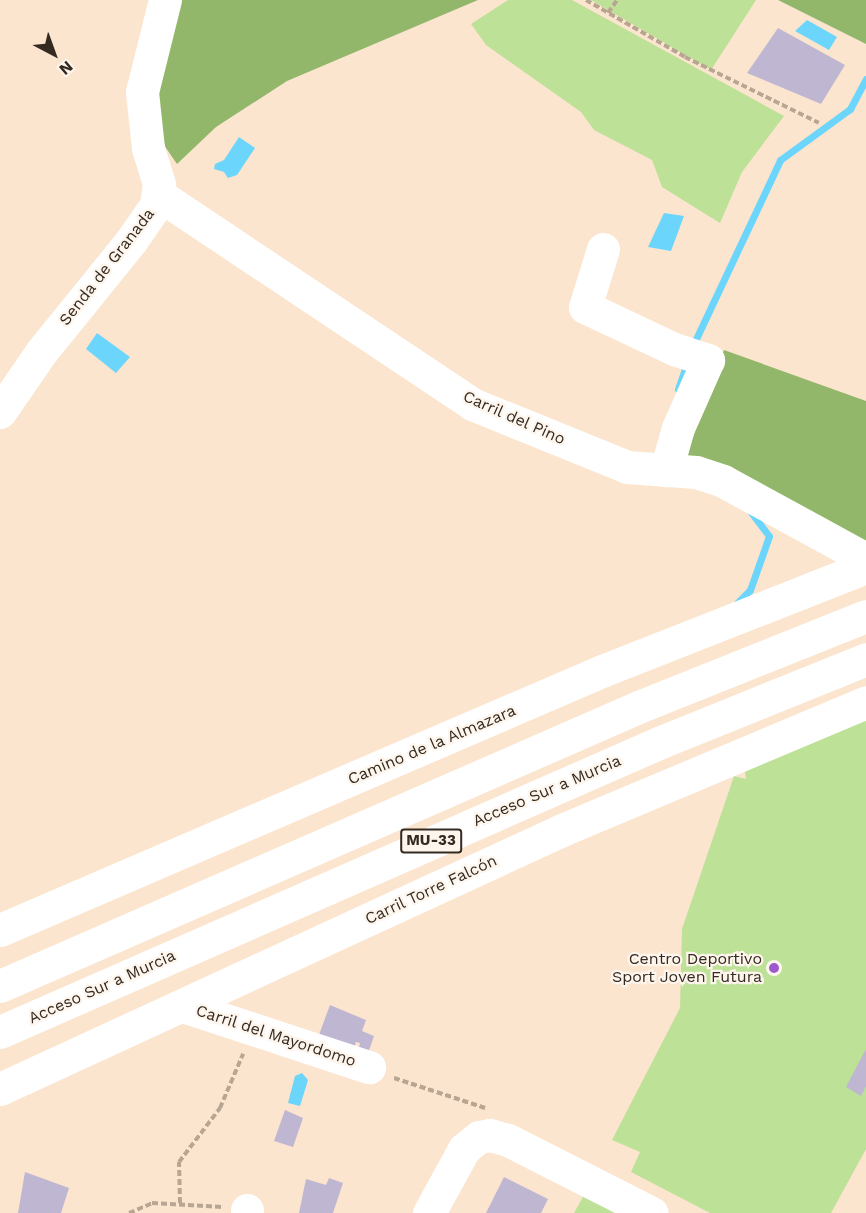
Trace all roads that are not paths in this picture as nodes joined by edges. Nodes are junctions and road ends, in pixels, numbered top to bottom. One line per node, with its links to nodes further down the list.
1 (165, 0): 2 (main road, Senda de Granada)
2 (159, 195): 4 (main road, Senda de Granada); 6 (main road, Carril del Pino)
3 (603, 249): 6 (main road)
4 (10, 377): 5 (main road, Senda de Granada)
5 (0, 412)
6 (666, 470): 7 (main road, Carril del Pino)
7 (866, 559)
8 (866, 567): 12 (main road, Camino de la Almazara)
9 (866, 616): 13 (main road, MU-33)
10 (866, 659): 15 (main road, Acceso Sur a Murcia / MU-33)
11 (866, 702): 14 (main road, Carril Torre Falcón)
12 (0, 930)
13 (0, 986)
14 (183, 1006): 16 (main road, Carril del Mayordomo); 17 (main road, Carril Torre Falcón)
15 (0, 1032)
16 (369, 1066)
17 (0, 1089)
18 (429, 1213): 19 (main road)
19 (652, 1213)

